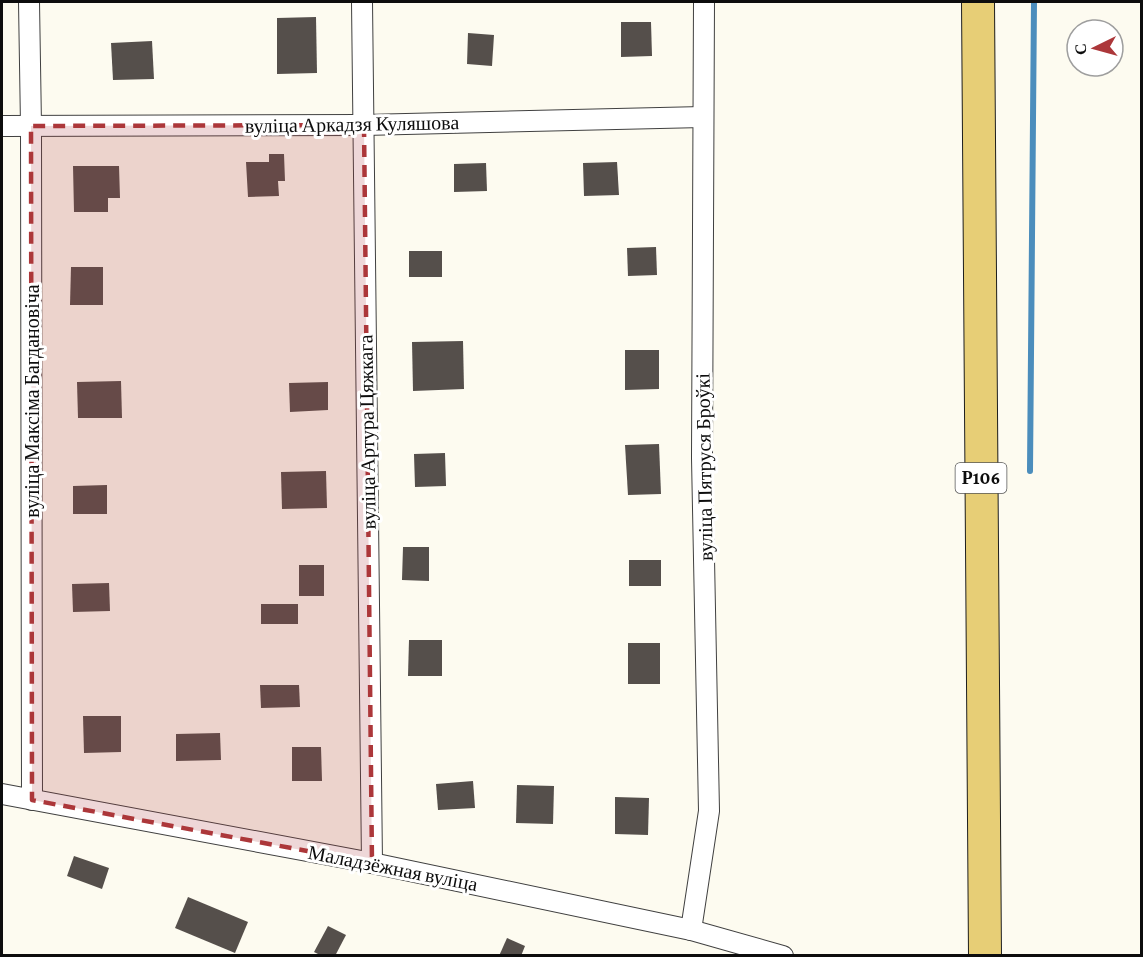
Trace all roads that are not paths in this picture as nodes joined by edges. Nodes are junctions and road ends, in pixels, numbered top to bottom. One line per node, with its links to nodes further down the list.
1 (30, 2): 8 (street, вуліца Максіма Багдановіча)
2 (362, 2): 6 (street, вуліца Артура Цяжкага)
3 (704, 2): 5 (street, вуліца Пятруся Броўкі)
4 (978, 2): 14 (main road, Р106)
5 (703, 117): 6 (street, вуліца Аркадзя Куляшова); 12 (street, вуліца Пятруся Броўкі)
6 (364, 125): 8 (street, вуліца Аркадзя Куляшова); 11 (street, вуліца Артура Цяжкага)
7 (2, 126): 8 (street, вуліца Аркадзя Куляшова)
8 (32, 126): 10 (street, вуліца Максіма Багдановіча)
9 (2, 794): 10 (street, Маладзёжная вуліца)
10 (32, 800): 11 (street, Маладзёжная вуліца)
11 (372, 863): 12 (street, Маладзёжная вуліца)
12 (691, 930): 13 (street, Маладзёжная вуліца)
13 (783, 956)
14 (985, 956)

